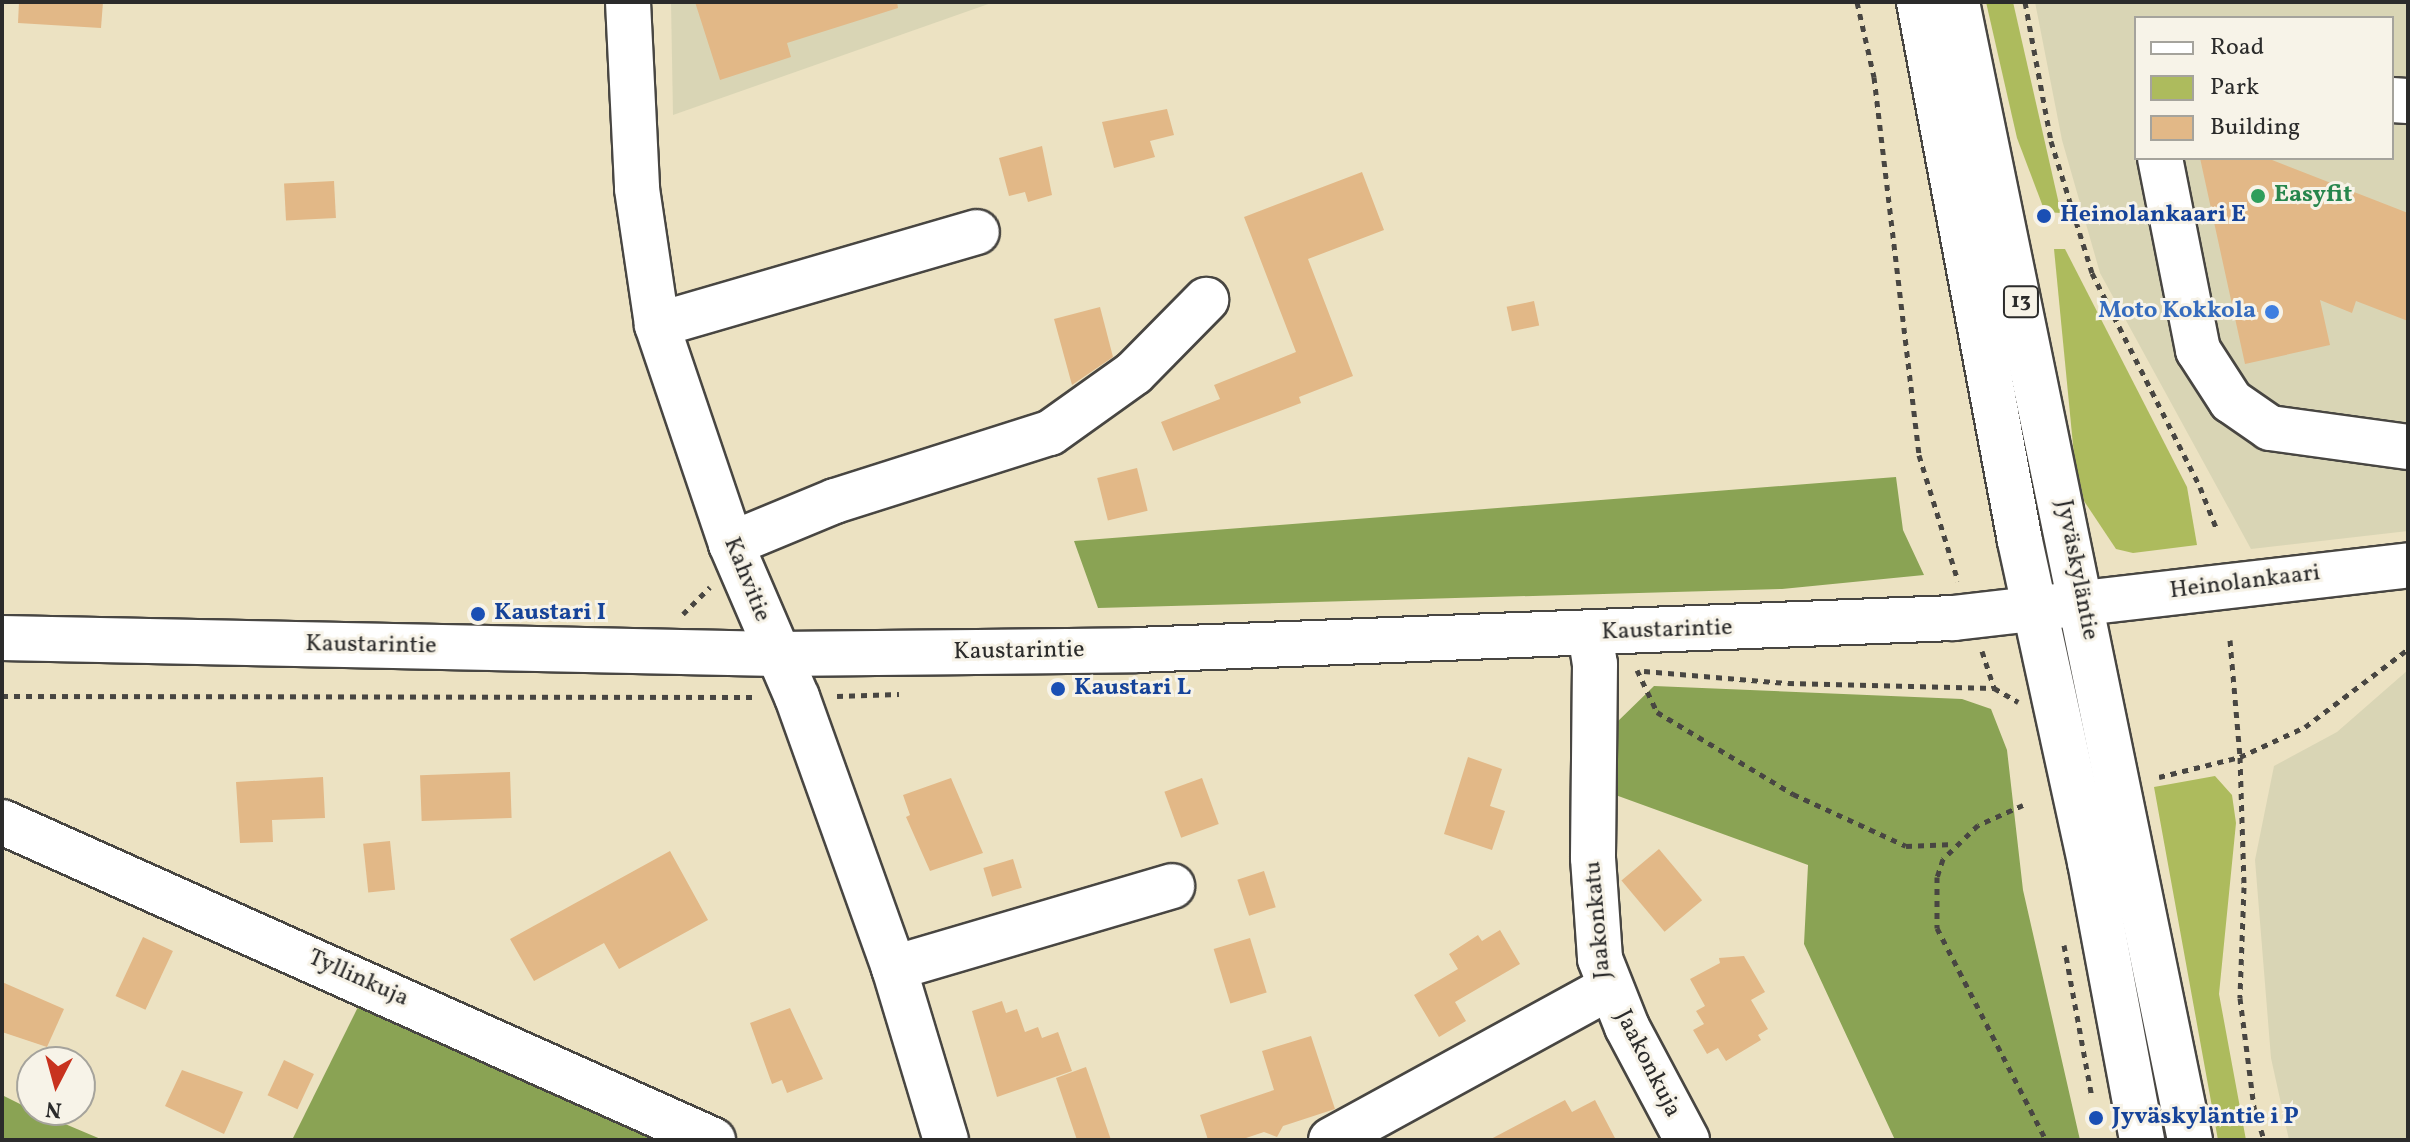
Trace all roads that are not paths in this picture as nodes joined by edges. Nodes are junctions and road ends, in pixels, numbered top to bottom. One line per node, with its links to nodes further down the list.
1 (628, 2): 7 (main road, Kahvitie)
2 (1919, 2): 12 (main road, Jyväskyläntie / 13)
3 (1957, 2): 11 (main road, Jyväskyläntie / 13)
4 (2160, 160): 8 (main road)
5 (977, 232): 7 (main road)
6 (1206, 300): 9 (main road)
7 (657, 325): 9 (main road, Kahvitie)
8 (2408, 447)
9 (731, 544): 15 (main road, Kahvitie)
10 (2408, 565): 11 (main road, Heinolankaari)
11 (2083, 603): 12 (main road, Heinolankaari); 25 (main road, Jyväskyläntie / 13)
12 (2036, 608): 13 (main road, Kaustarintie); 24 (main road, Jyväskyläntie / 13)
13 (1590, 633): 15 (main road, Kaustarintie); 19 (main road, Jaakonkatu)
14 (2, 638): 15 (main road, Kaustarintie)
15 (777, 654): 18 (main road, Kahvitie)
16 (2, 822): 20 (main road, Tyllinkuja)
17 (1172, 886): 18 (main road)
18 (894, 968): 21 (main road, Kahvitie)
19 (1609, 988): 22 (main road, Jaakonkatu); 23 (main road, Jaakonkuja)
20 (713, 1140)
21 (946, 1140)
22 (1331, 1140)
23 (1687, 1140)
24 (2142, 1140)
25 (2190, 1140)

